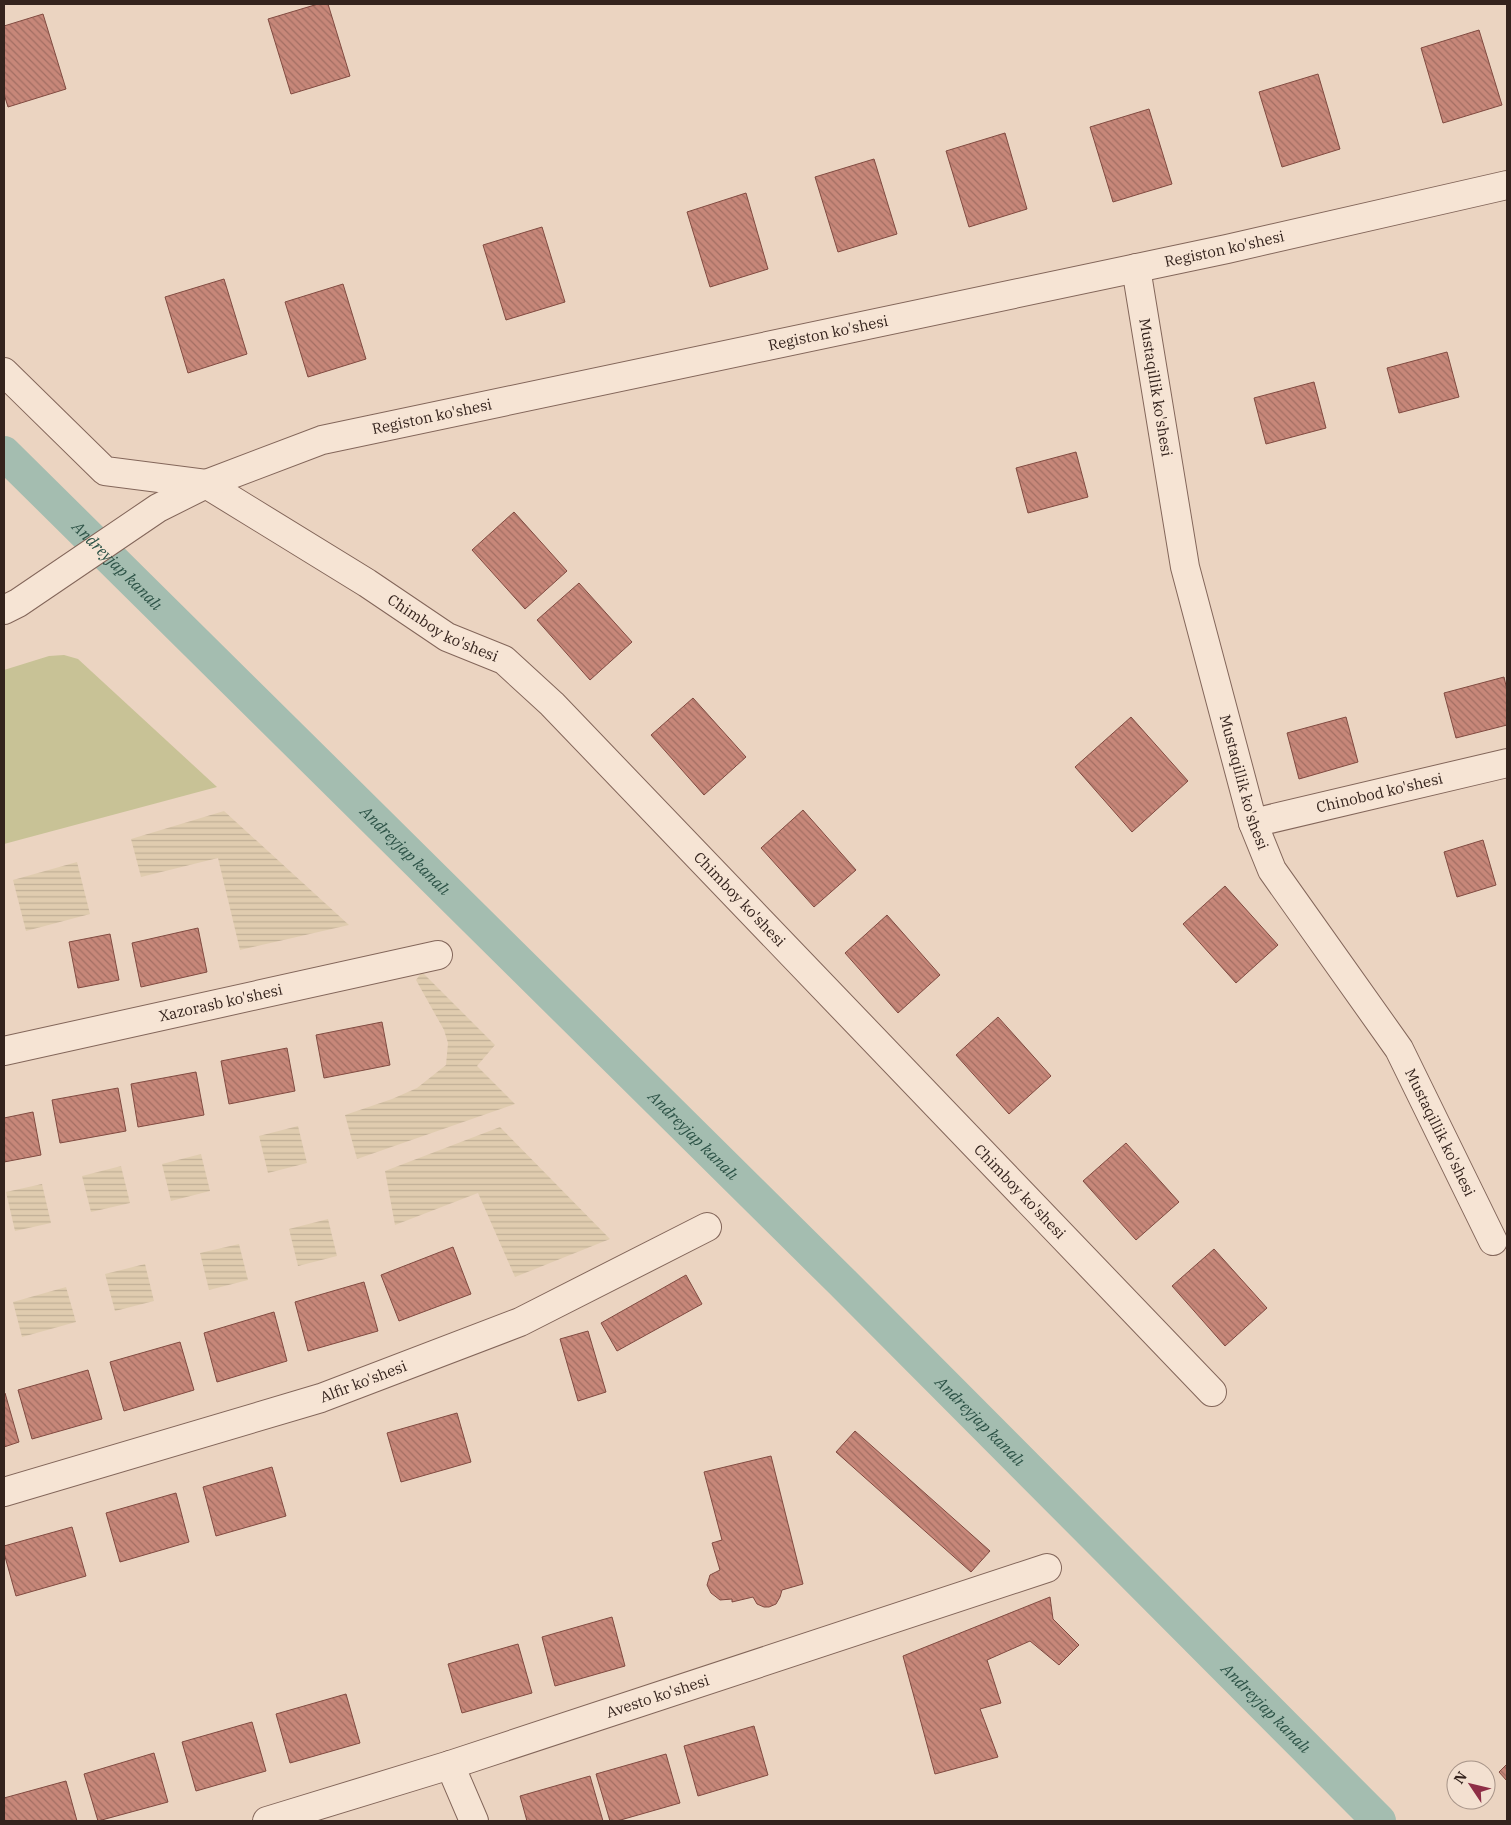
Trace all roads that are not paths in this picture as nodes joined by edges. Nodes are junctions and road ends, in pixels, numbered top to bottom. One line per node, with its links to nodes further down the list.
1 (1507, 184): 2 (street, Registon ko'shesi)
2 (1136, 268): 4 (street, Registon ko'shesi); 7 (street, Mustaqillik ko'shesi)
3 (4, 372): 4 (street)
4 (206, 484): 5 (street, Registon ko'shesi); 12 (street, Chimboy ko'shesi)
5 (11, 607)
6 (1507, 763): 7 (street, Chinobod ko'shesi)
7 (1253, 823): 11 (street, Mustaqillik ko'shesi)
8 (438, 955): 9 (street, Xazorasb ko'shesi)
9 (4, 1052)
10 (707, 1227): 13 (street, Alfir ko'shesi)
11 (1493, 1241)
12 (1212, 1392)
13 (4, 1492)
14 (1047, 1568): 15 (street, Avesto ko'shesi)
15 (450, 1765): 16 (street, Avesto ko'shesi); 17 (street)
16 (267, 1821)
17 (474, 1821)

